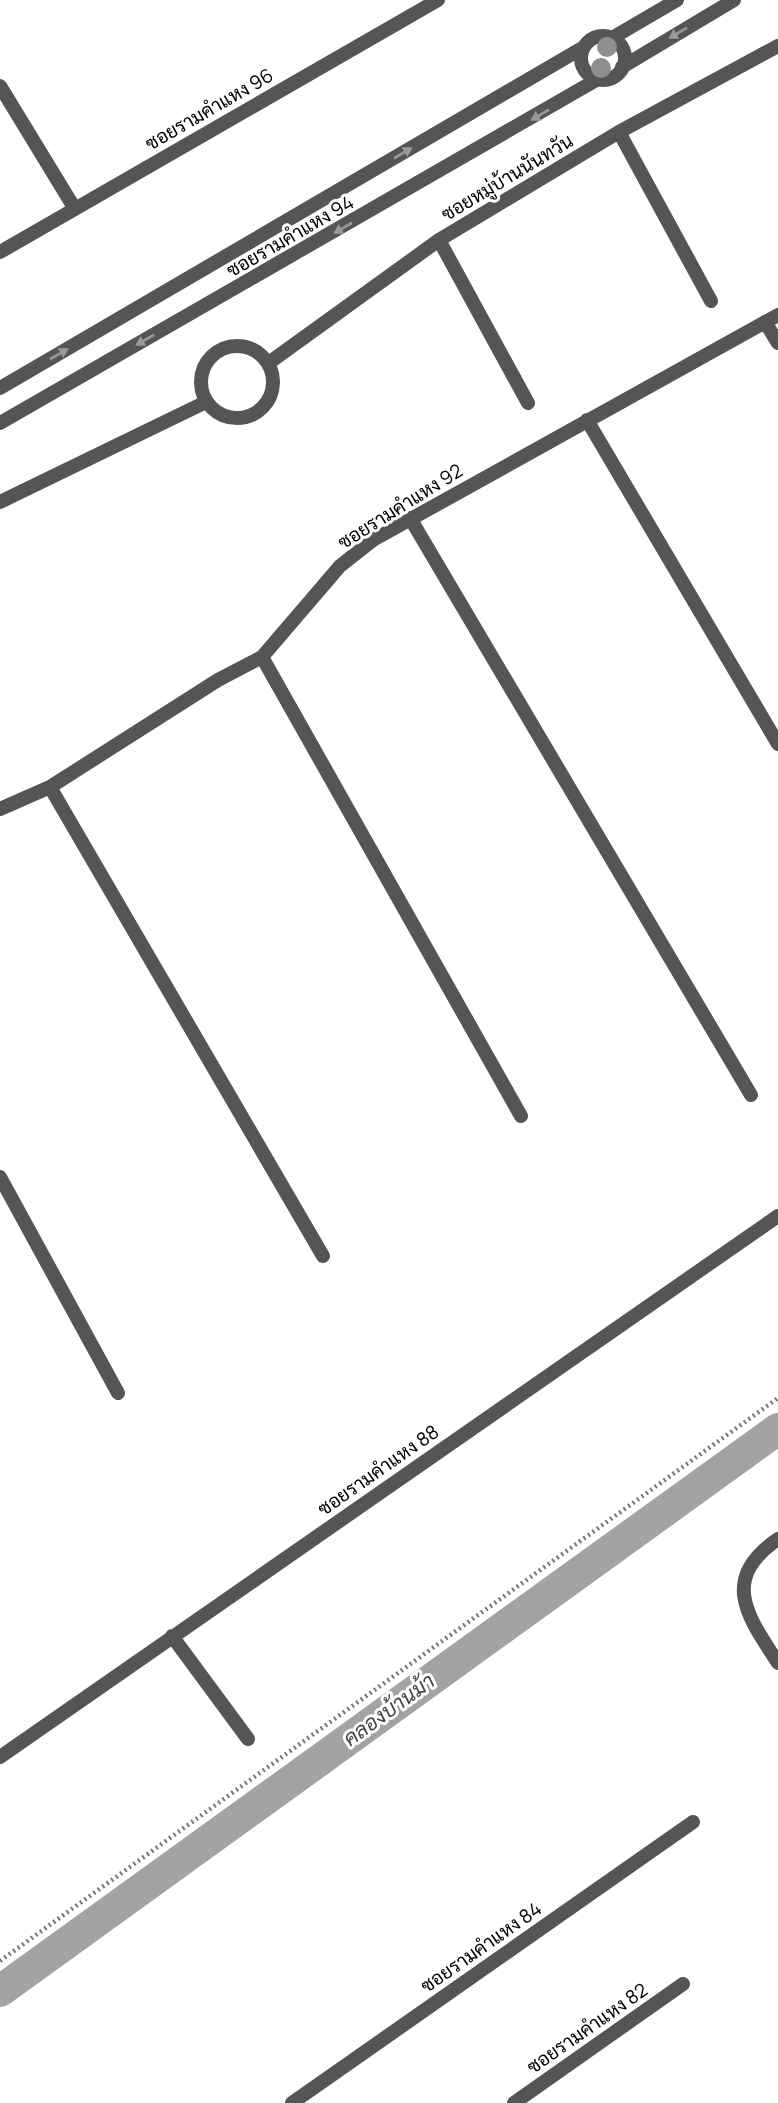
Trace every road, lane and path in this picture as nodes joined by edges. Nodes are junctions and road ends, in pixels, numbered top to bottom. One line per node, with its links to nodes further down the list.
1 (438, 0): 11 (street, ซอยรามคําแหง 96)
2 (677, 0): 4 (street, ซอยรามคําแหง 94)
3 (734, 0): 7 (street, ซอยรามคําแหง 94, one-way to 7)
4 (612, 38): 5 (street, ซอยรามคําแหง 94); 7 (street)
5 (584, 47): 8 (street); 18 (street, ซอยรามคําแหง 94, one-way to 5)
6 (778, 47): 10 (street, ซอยหมู่บ้านนันทวัน)
7 (622, 67): 8 (street, ซอยรามคําแหง 94)
8 (598, 79): 22 (street, ซอยรามคําแหง 94, one-way to 22)
9 (0, 86): 11 (street)
10 (619, 132): 12 (street, ซอยหมู่บ้านนันทวัน); 14 (street)
11 (75, 209): 13 (street, ซอยรามคําแหง 96)
12 (439, 240): 17 (street, ซอยหมู่บ้านนันทวัน); 20 (street)
13 (0, 252)
14 (711, 302)
15 (772, 319): 16 (street); 21 (street, ซอยรามคําแหง 92)
16 (778, 343)
17 (270, 362): 19 (street); 19 (street)
18 (0, 388)
19 (206, 401): 23 (street)
20 (528, 403)
21 (587, 420): 24 (street, ซอยรามคําแหง 92); 26 (street)
22 (0, 423)
23 (0, 502)
24 (410, 518): 25 (street, ซอยรามคําแหง 92); 29 (street)
25 (262, 657): 27 (street, ซอยรามคําแหง 92); 30 (street)
26 (778, 744)
27 (50, 787): 28 (street, ซอยรามคําแหง 92); 33 (street)
28 (0, 810)
29 (751, 1095)
30 (521, 1116)
31 (0, 1177): 34 (street)
32 (778, 1216): 37 (street, ซอยรามคำแหง 88)
33 (323, 1256)
34 (118, 1393)
35 (778, 1398): 42 (path)
36 (778, 1539): 38 (street)
37 (172, 1636): 39 (street); 40 (street, ซอยรามคำแหง 88)
38 (778, 1663)
39 (248, 1739)
40 (0, 1757)
41 (693, 1822): 44 (street, ซอยรามคำแหง 84)
42 (0, 1961)
43 (683, 1984): 45 (street, ซอยรามคำแหง 82)
44 (292, 2103)
45 (514, 2103)

